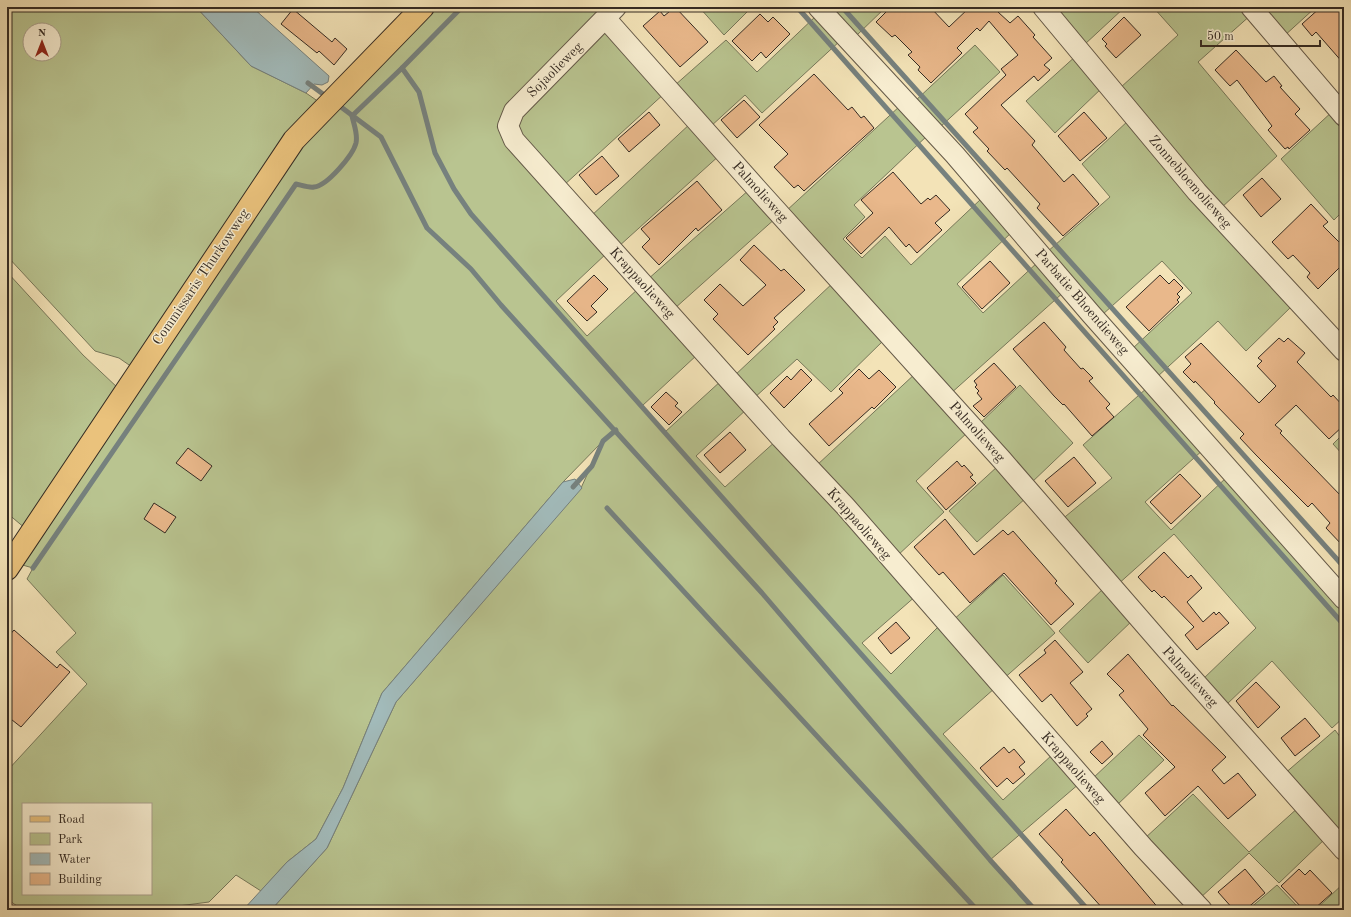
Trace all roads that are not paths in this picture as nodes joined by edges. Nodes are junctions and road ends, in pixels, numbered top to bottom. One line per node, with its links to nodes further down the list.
1 (423, 7): 9 (main road, Commissaris Thurkowweg)
2 (818, 7): 10 (street, Parbatie Bhoendieweg)
3 (1043, 7): 8 (street, Zonnebloemolieweg)
4 (1251, 7): 6 (street)
5 (611, 13): 7 (street, Sojaolieweg); 11 (street, Palmolieweg)
6 (1344, 116)
7 (514, 140): 12 (street, Krappaolieweg)
8 (1344, 351)
9 (7, 569)
10 (1344, 599)
11 (1344, 850)
12 (1202, 910)

